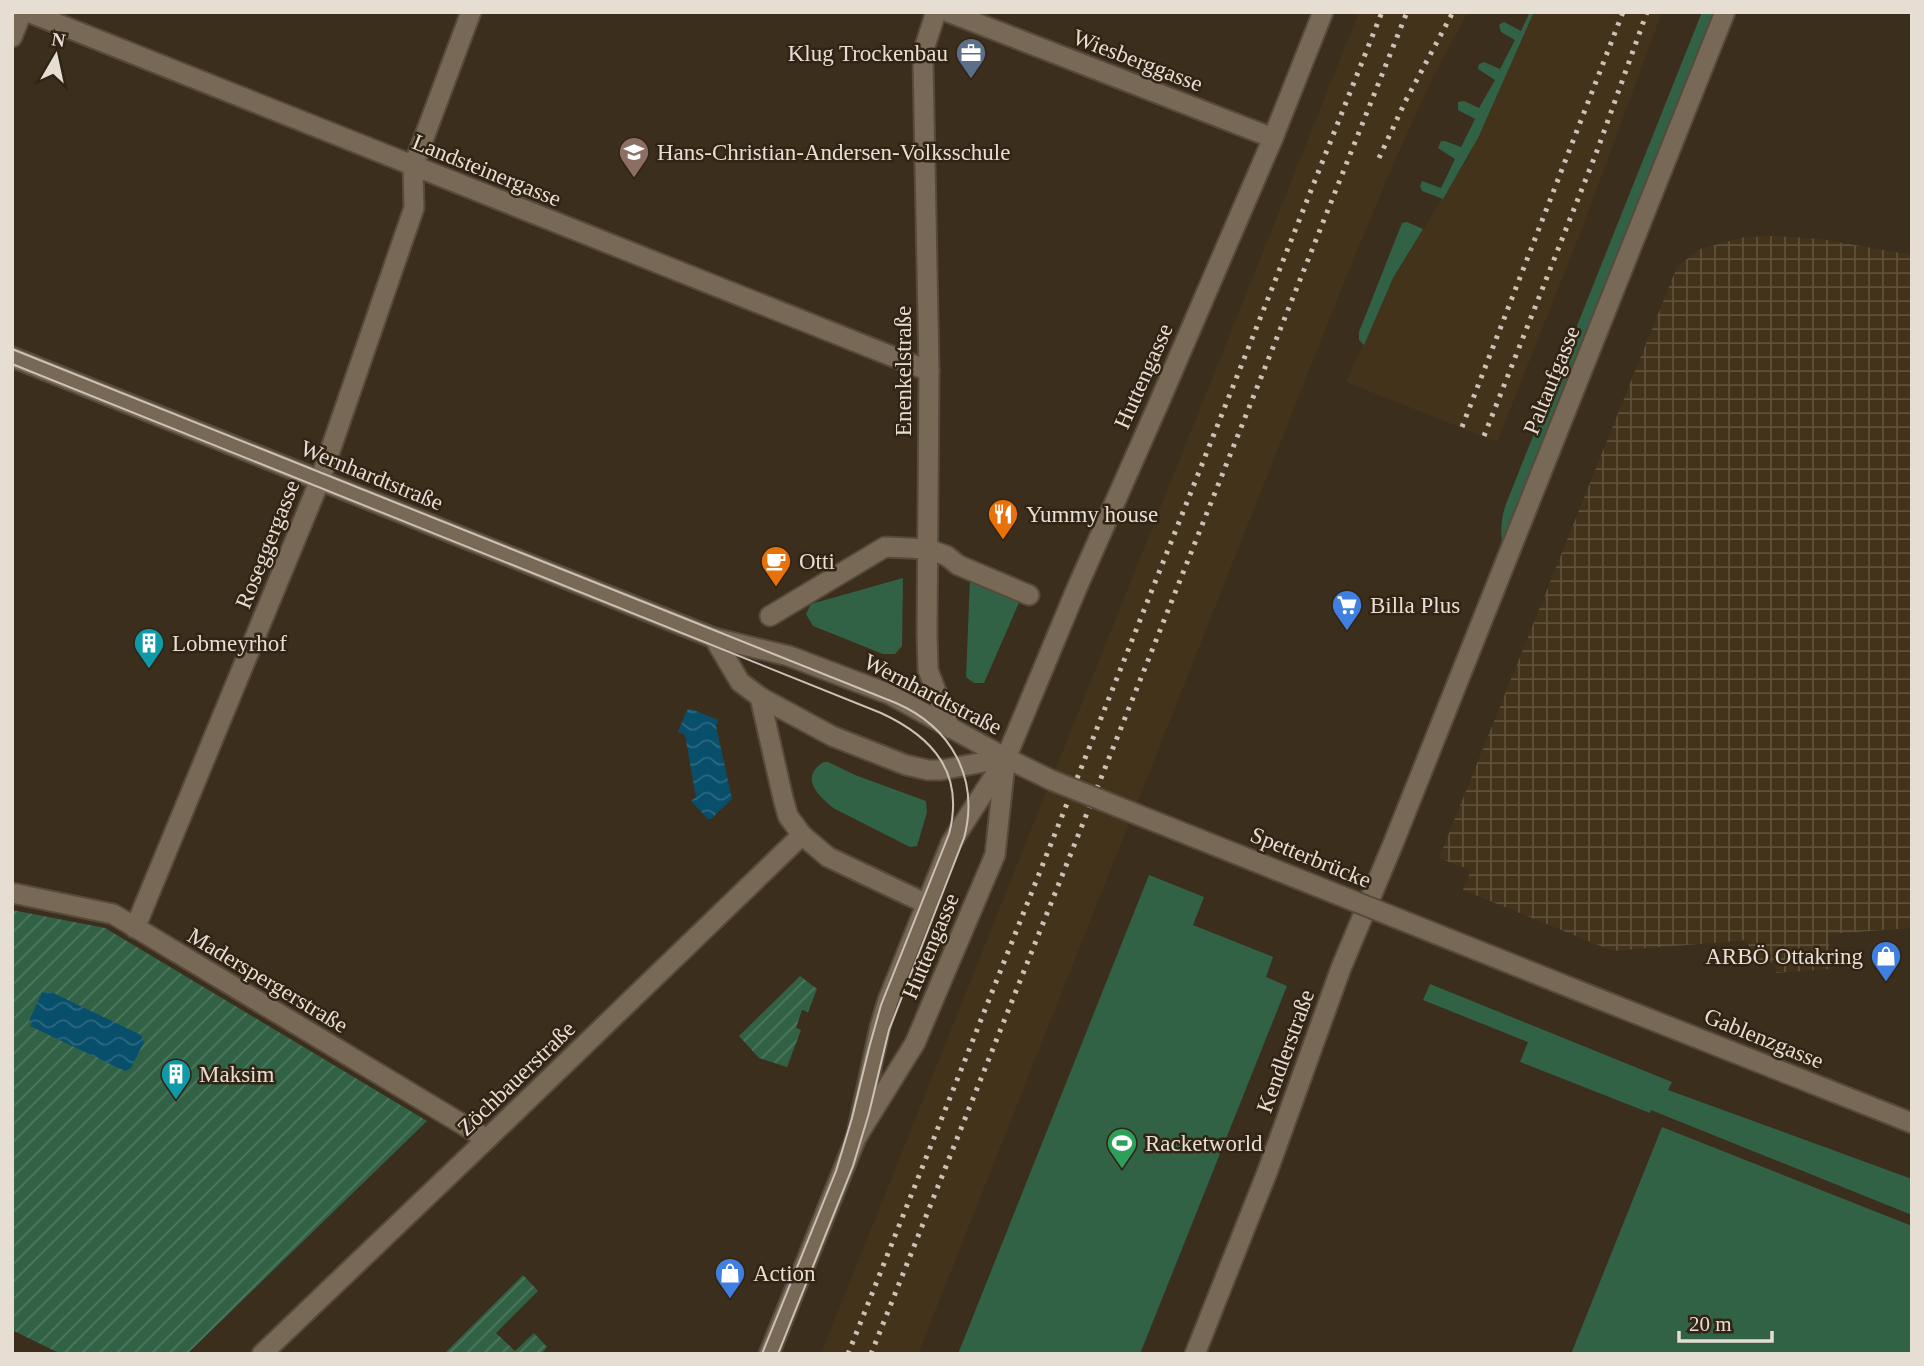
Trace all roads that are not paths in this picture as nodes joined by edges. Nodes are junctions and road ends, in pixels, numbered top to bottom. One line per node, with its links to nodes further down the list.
1 (22, 12): 8 (street)
2 (28, 12): 10 (street, Landsteinergasse)
3 (471, 12): 10 (street, Roseggergasse)
4 (936, 12): 12 (street, Enenkelstraße)
5 (947, 12): 9 (street, Wiesberggasse)
6 (1323, 12): 9 (street, Huttengasse)
7 (1725, 12): 21 (street, Paltaufgasse)
8 (12, 37)
9 (1273, 138): 20 (street, Huttengasse)
10 (413, 167): 12 (street, Landsteinergasse); 13 (street, Roseggergasse)
11 (12, 357): 13 (street, Wernhardtstraße)
12 (929, 371): 14 (street, Enenkelstraße)
13 (320, 480): 17 (street, Wernhardtstraße); 25 (street, Roseggergasse)
14 (928, 548): 15 (street); 16 (street); 19 (street, Enenkelstraße)
15 (1028, 595)
16 (770, 616)
17 (714, 638): 18 (street, Wernhardtstraße); 19 (street, Wernhardtstraße)
18 (760, 697): 20 (street, Wernhardtstraße); 22 (street)
19 (950, 728): 20 (street, Wernhardtstraße)
20 (1006, 758): 24 (street, Huttengasse); 26 (street, Spetterbrücke, bridge); 28 (street, Huttengasse)
21 (1423, 766): 32 (street, Kendlerstraße)
22 (802, 835): 24 (street); 29 (street, Zöchbauerstraße)
23 (12, 893): 25 (street, Maderspergerstraße)
24 (927, 904): 28 (street, Huttengasse)
25 (135, 928): 29 (street, Maderspergerstraße)
26 (1599, 999): 27 (street, Gablenzgasse)
27 (1912, 1123)
28 (856, 1138): 31 (street, Huttengasse)
29 (487, 1139): 30 (street, Zöchbauerstraße)
30 (262, 1354)
31 (769, 1354)
32 (1195, 1354)

